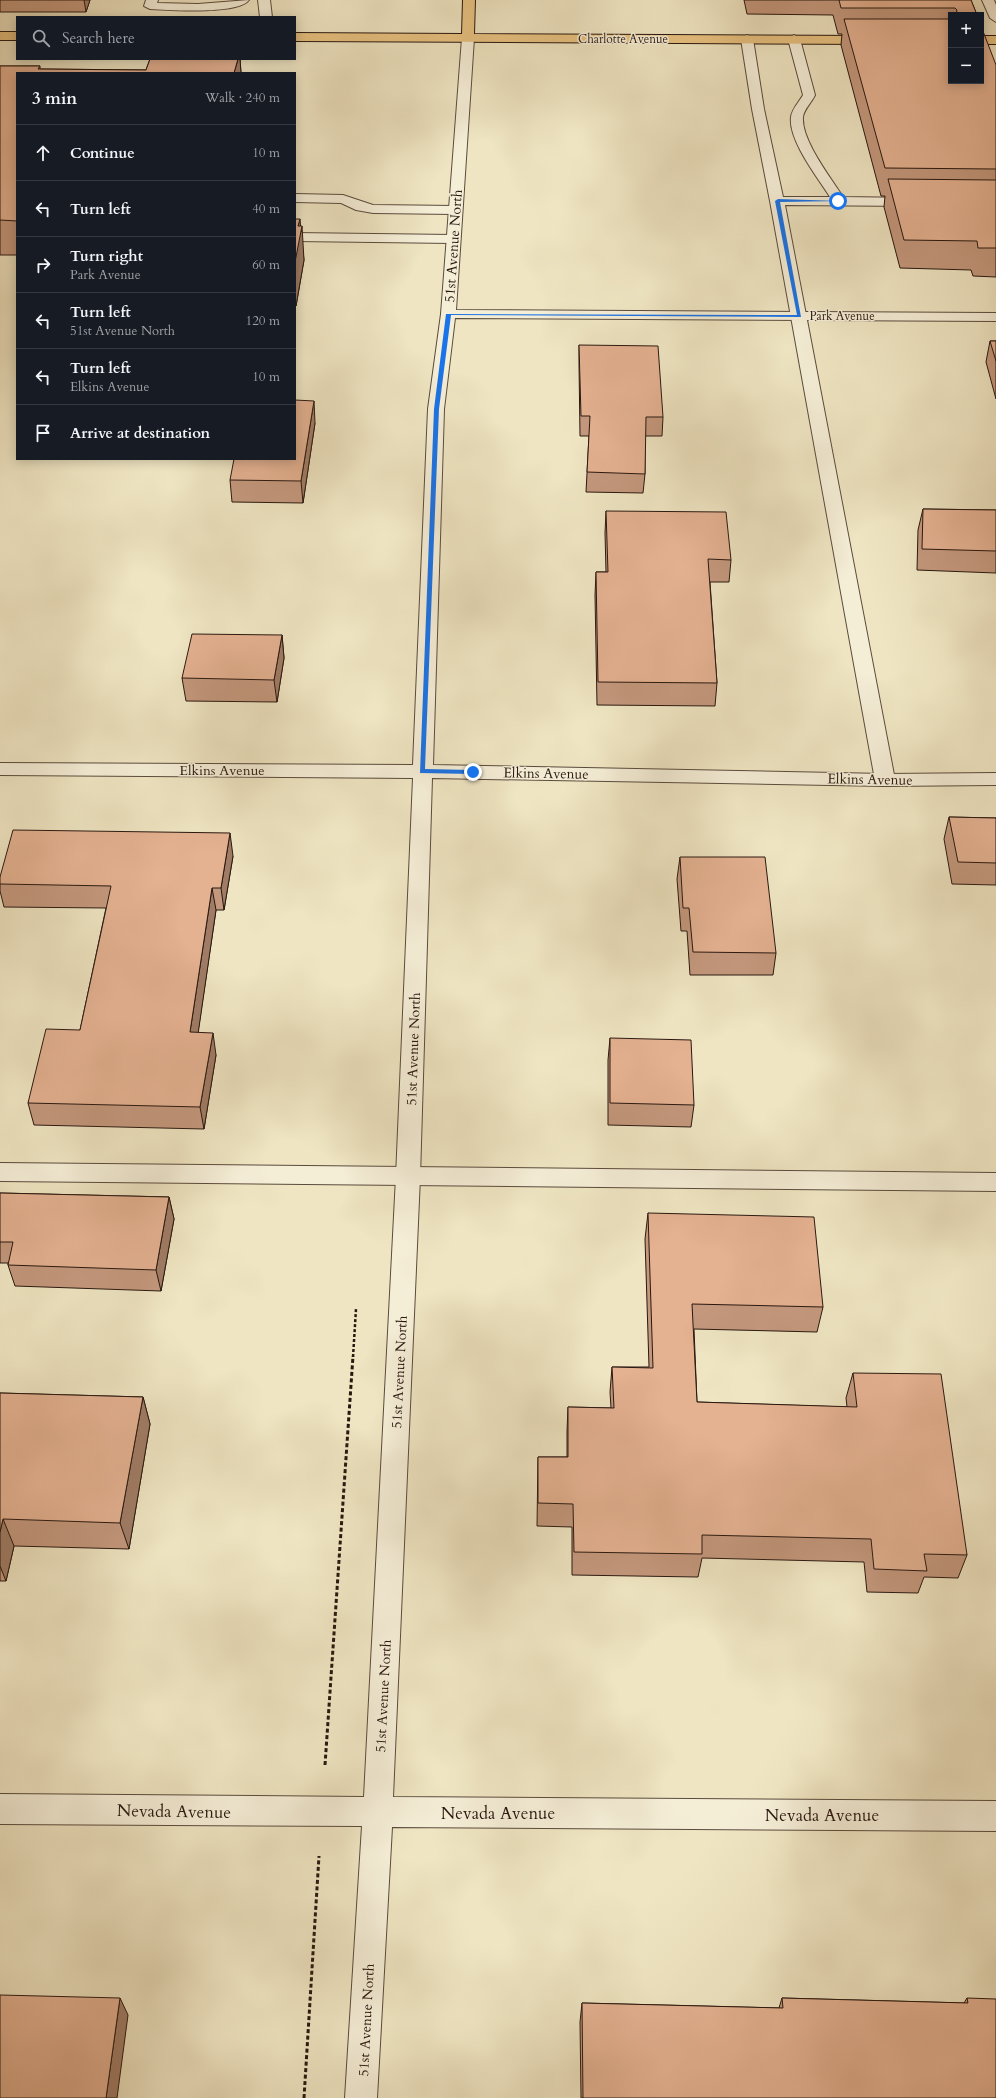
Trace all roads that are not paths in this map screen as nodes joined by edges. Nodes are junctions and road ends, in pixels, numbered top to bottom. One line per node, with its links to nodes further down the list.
1 (152, 0): 6 (street)
2 (243, 0): 6 (street)
3 (264, 0): 8 (street)
4 (469, 0): 13 (main road, 51st Avenue North)
5 (988, 0): 9 (street)
6 (221, 3): 7 (street)
7 (217, 16)
8 (266, 16)
9 (996, 18)
10 (0, 36): 11 (main road)
11 (16, 36)
12 (296, 38): 13 (main road, Charlotte Avenue)
13 (468, 38): 14 (main road, Charlotte Avenue); 23 (street, 51st Avenue North)
14 (748, 39): 15 (main road, Charlotte Avenue); 20 (street)
15 (794, 39): 16 (main road, Charlotte Avenue); 21 (street)
16 (880, 40)
17 (984, 40): 18 (main road)
18 (996, 40)
19 (296, 198): 23 (street)
20 (778, 201): 21 (street); 27 (street)
21 (838, 201): 22 (street)
22 (925, 202)
23 (455, 210): 25 (street, 51st Avenue North)
24 (296, 237): 25 (street)
25 (453, 239): 26 (street, 51st Avenue North)
26 (448, 314): 27 (street, Park Avenue); 30 (street, 51st Avenue North)
27 (799, 316): 28 (street, Park Avenue); 32 (street)
28 (996, 317)
29 (0, 769): 30 (street, Elkins Avenue)
30 (422, 771): 32 (street, Elkins Avenue); 34 (street, 51st Avenue North)
31 (996, 779): 32 (street, Elkins Avenue)
32 (885, 780)
33 (0, 1172): 34 (street)
34 (408, 1177): 35 (street); 37 (street, 51st Avenue North)
35 (996, 1182)
36 (0, 1809): 37 (street, Nevada Avenue)
37 (378, 1812): 38 (street, Nevada Avenue); 39 (street, 51st Avenue North)
38 (996, 1816)
39 (361, 2098)

